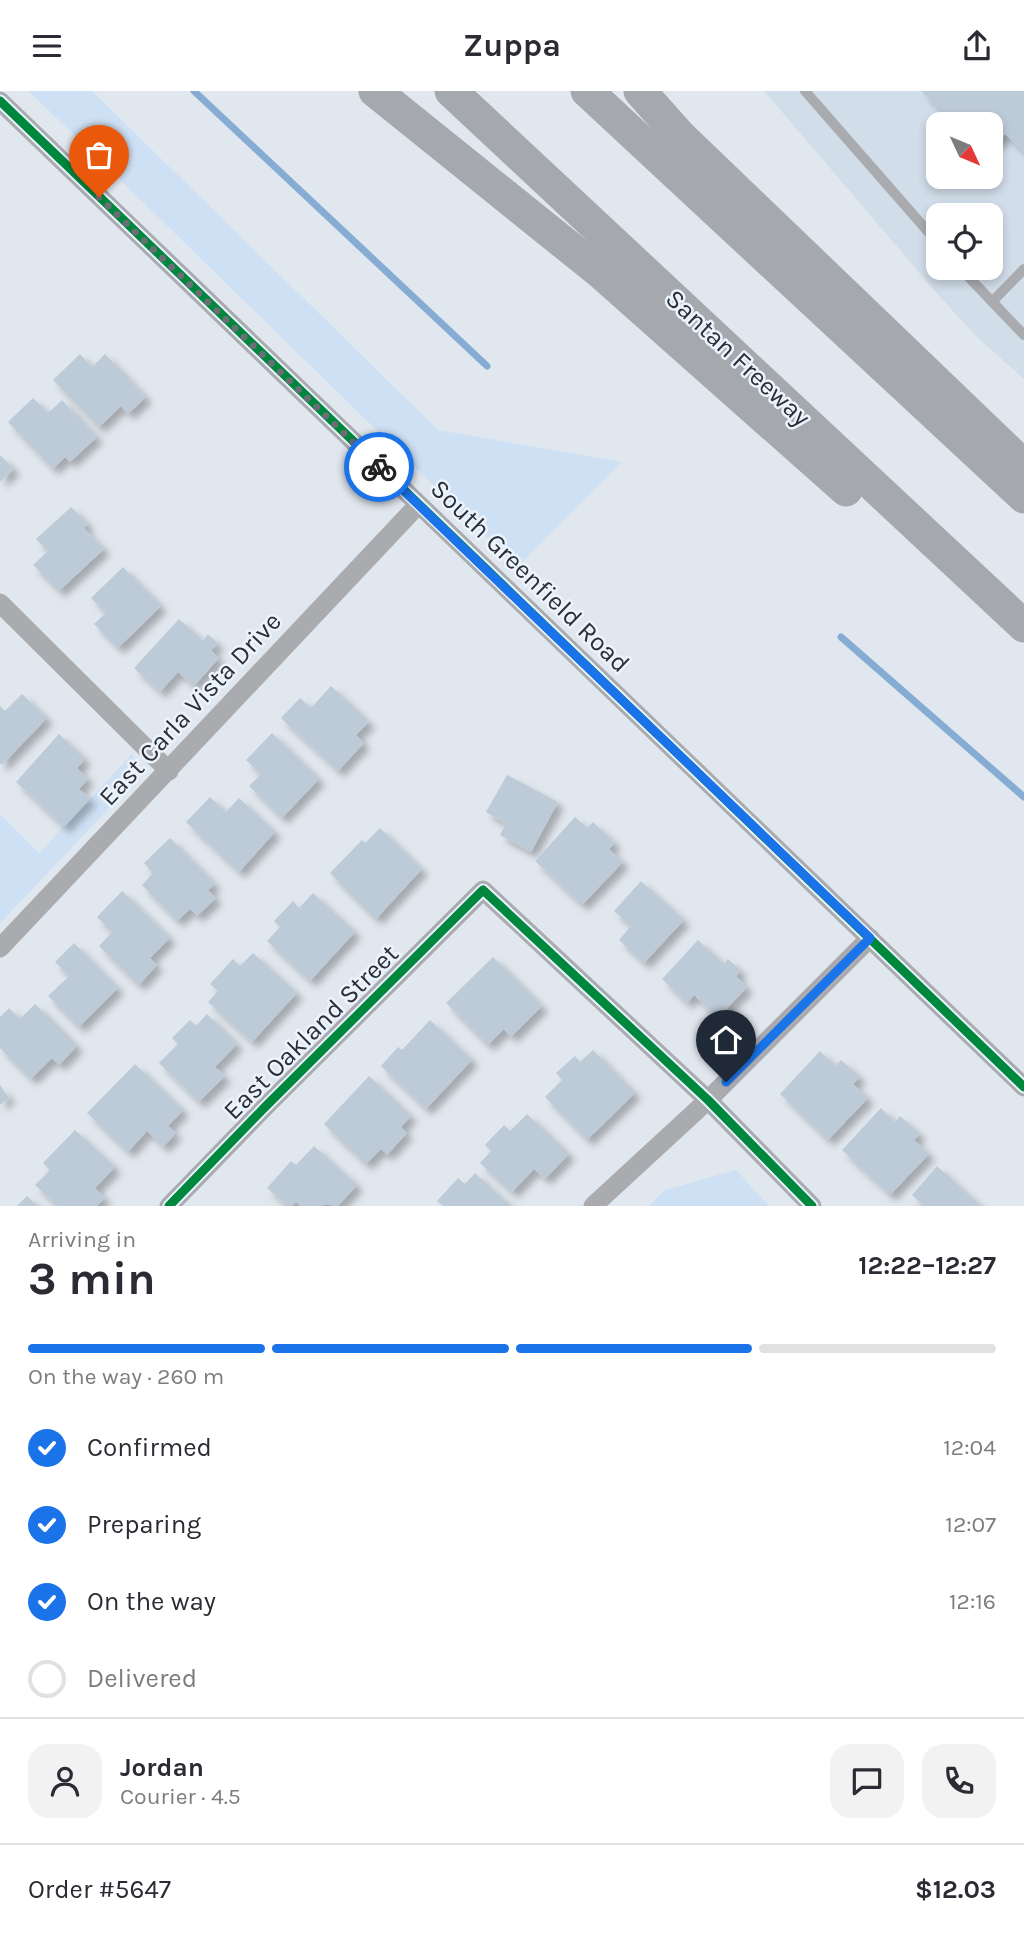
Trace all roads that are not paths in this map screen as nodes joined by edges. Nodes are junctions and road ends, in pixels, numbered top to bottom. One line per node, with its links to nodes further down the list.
1 (375, 91): 15 (highway)
2 (451, 91): 15 (highway, Santan Freeway)
3 (587, 91): 13 (highway)
4 (640, 91): 12 (highway)
5 (805, 91): 7 (lane)
6 (0, 101): 14 (street, South Greenfield Road)
7 (926, 229)
8 (1024, 269): 10 (lane)
9 (971, 280): 10 (lane)
10 (992, 302): 11 (lane)
11 (1024, 335)
12 (1024, 466)
13 (1024, 497)
14 (418, 505): 18 (street, East Carla Vista Drive); 19 (street, South Greenfield Road)
15 (941, 548): 17 (highway, Santan Freeway)
16 (0, 603): 18 (street)
17 (1024, 626)
18 (169, 771): 20 (street, East Carla Vista Drive)
19 (870, 938): 21 (street, South Greenfield Road); 22 (street)
20 (0, 948)
21 (1024, 1087)
22 (708, 1100): 23 (street, East Oakland Street); 24 (street); 25 (street)
23 (169, 1206)
24 (593, 1206)
25 (812, 1206)

